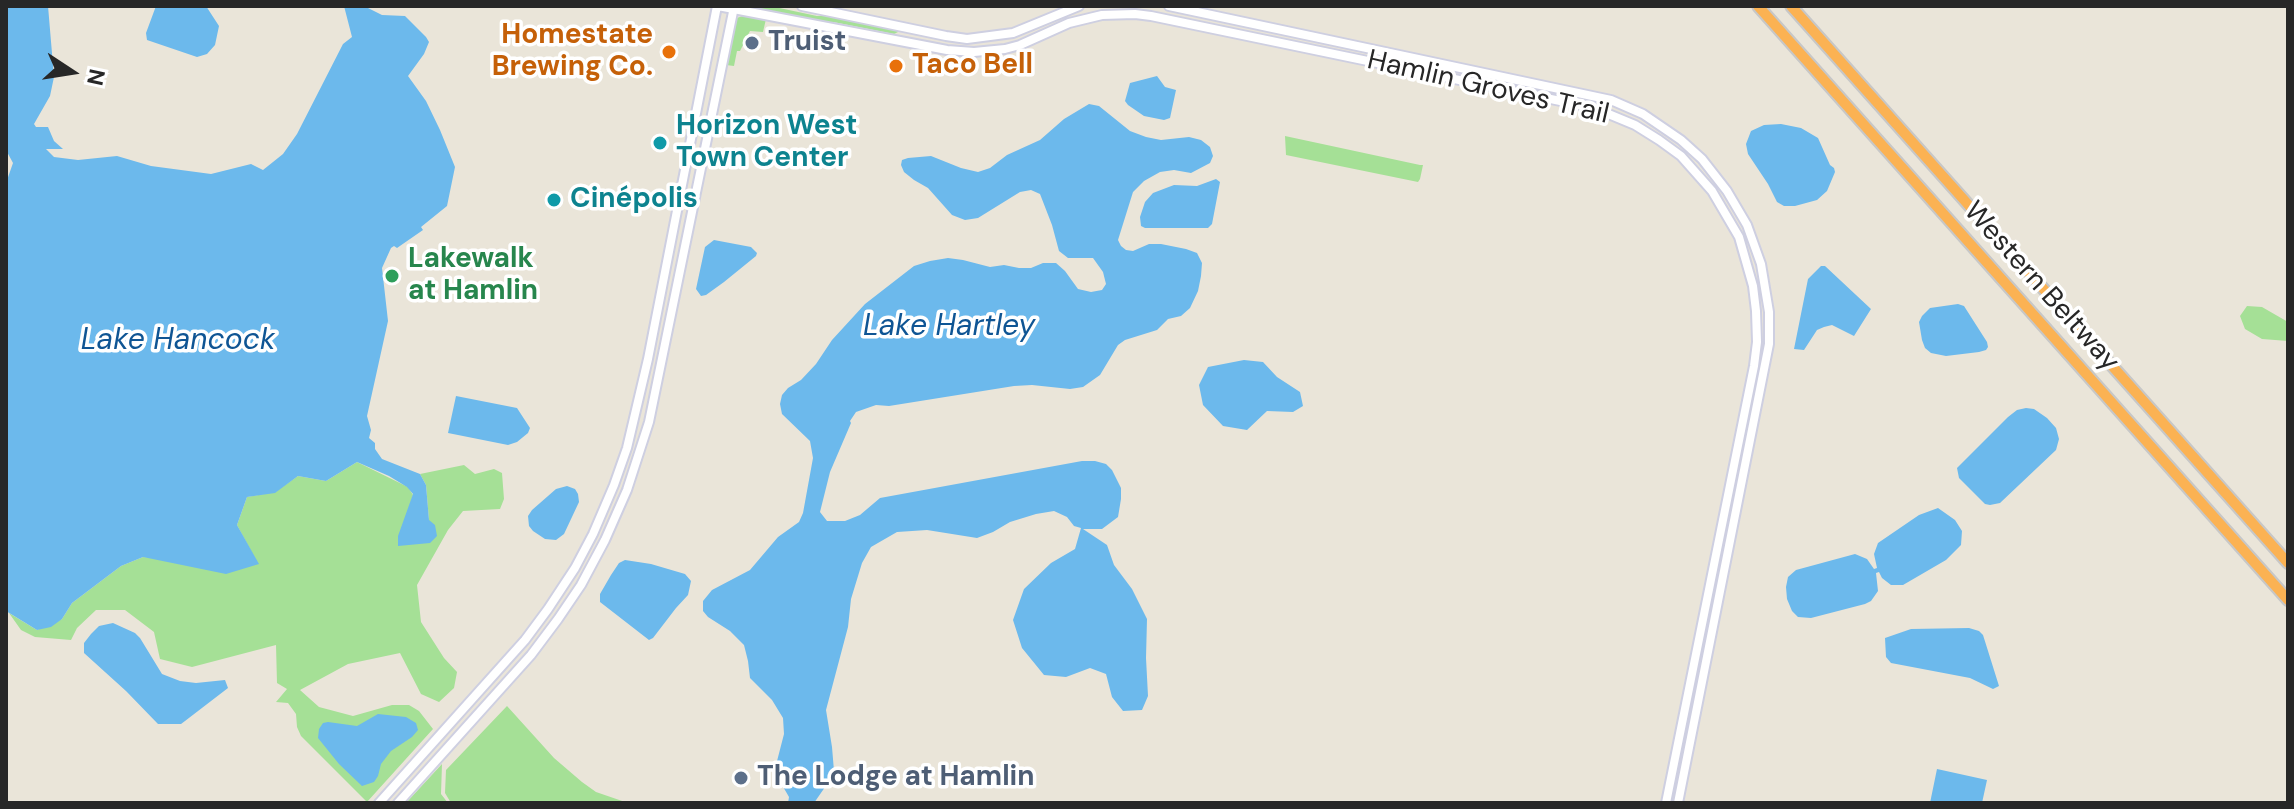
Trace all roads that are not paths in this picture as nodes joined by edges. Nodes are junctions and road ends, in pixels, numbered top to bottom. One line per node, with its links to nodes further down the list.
1 (718, 6): 7 (street, Hamlin Groves Trail); 14 (street)
2 (802, 6): 3 (street)
3 (1079, 6)
4 (1169, 6): 9 (street, Hamlin Groves Trail)
5 (1758, 6): 11 (highway, Western Beltway)
6 (1791, 6): 10 (highway, Western Beltway)
7 (734, 8): 8 (street, Hamlin Groves Trail); 15 (street)
8 (1741, 430): 9 (street); 12 (street, Hamlin Groves Trail)
9 (1752, 432): 13 (street, Hamlin Groves Trail)
10 (2288, 563)
11 (2288, 600)
12 (1667, 798): 13 (street)
13 (1679, 799)
14 (379, 803)
15 (398, 803)

